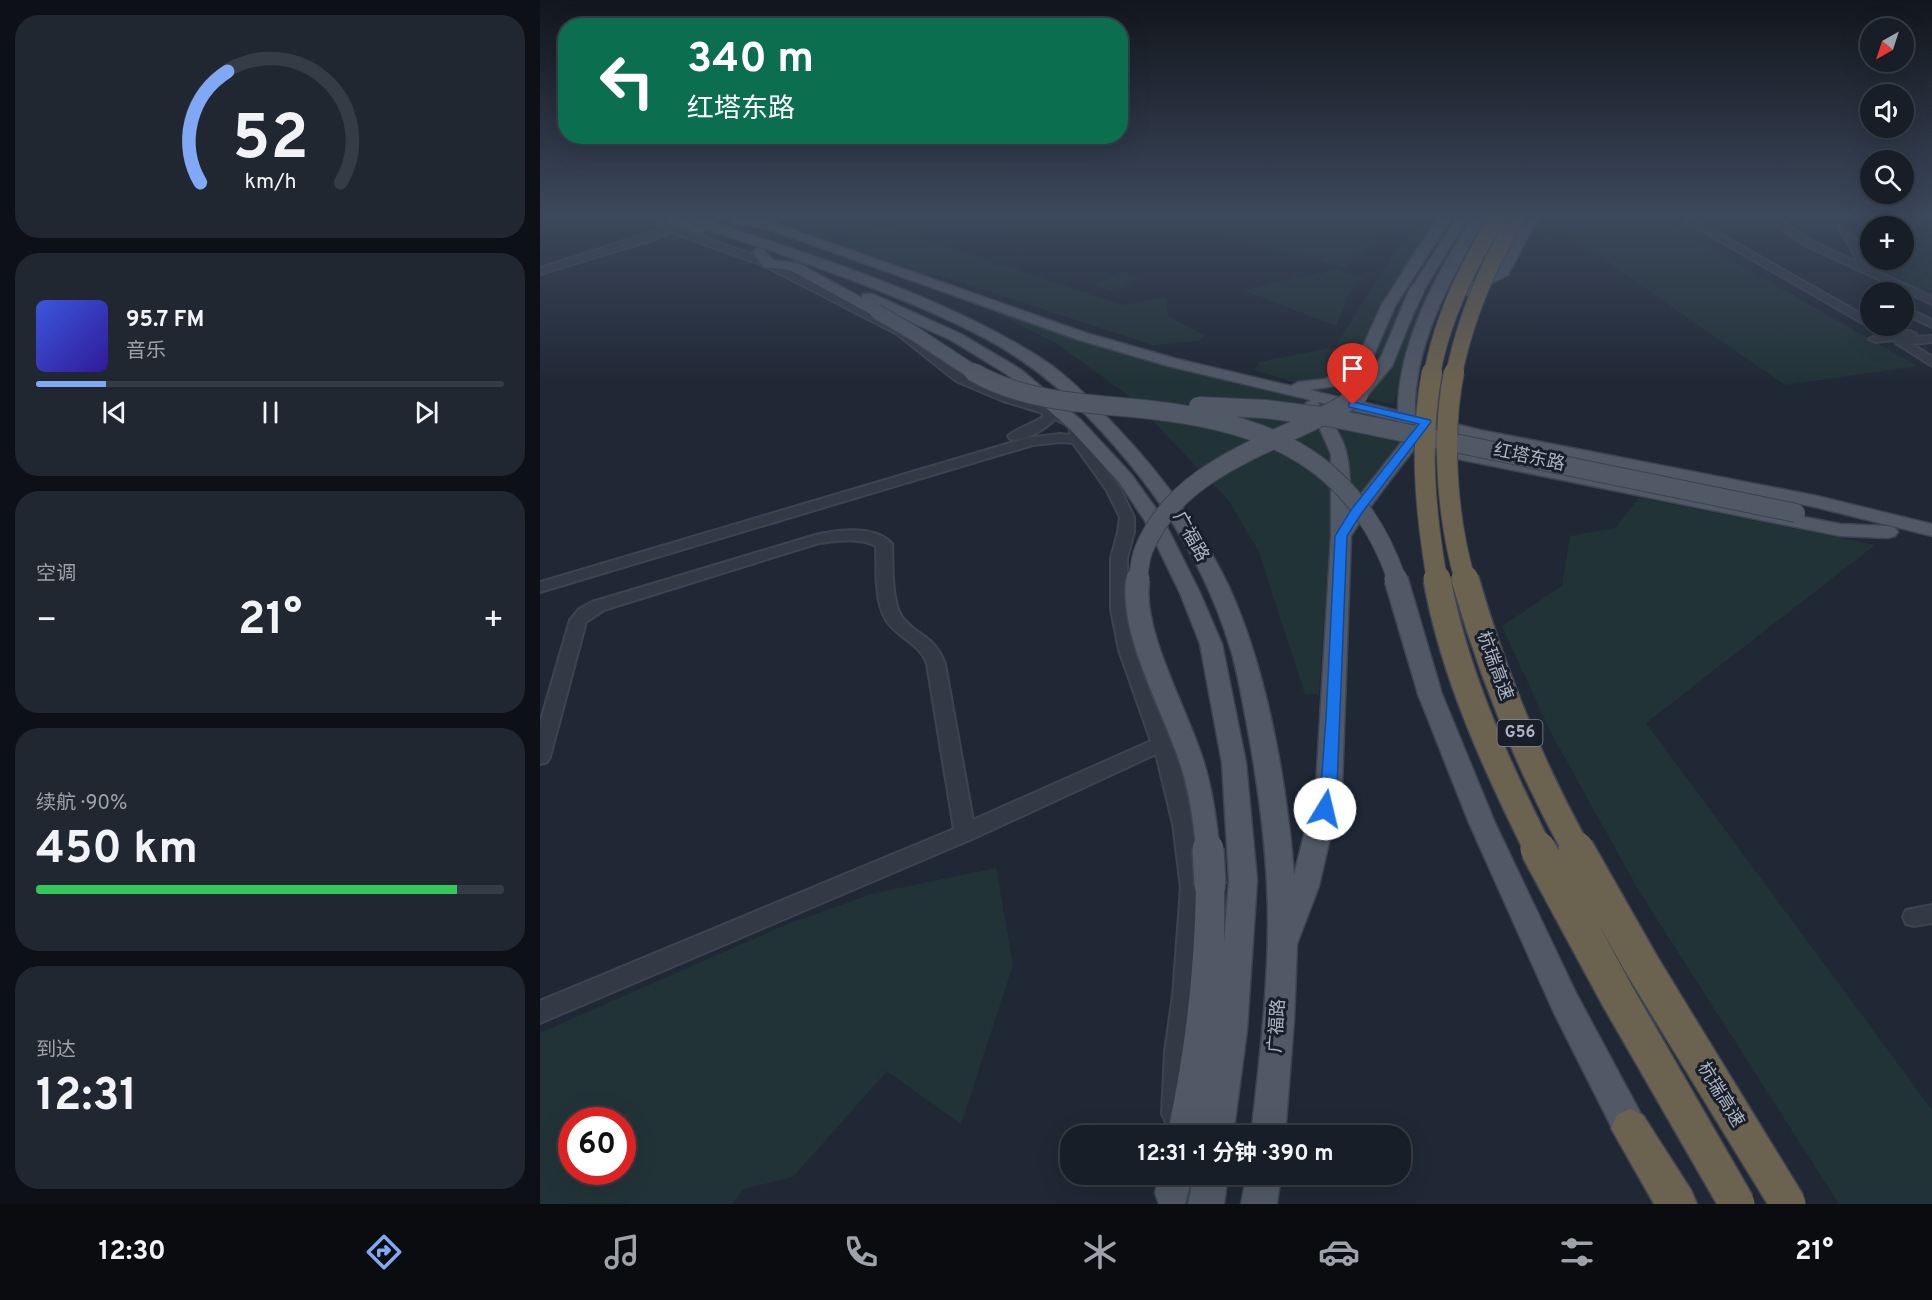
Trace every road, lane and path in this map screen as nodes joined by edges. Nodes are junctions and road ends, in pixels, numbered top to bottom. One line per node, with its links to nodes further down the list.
1 (784, 272): 30 (street)
2 (805, 272): 32 (main road, bridge)
3 (809, 272): 30 (main road, 广福路)
4 (844, 272): 50 (main road, 广福路)
5 (897, 272): 28 (main road)
6 (1409, 272): 18 (main road)
7 (1427, 272): 53 (main road, bridge)
8 (1448, 272): 15 (main road)
9 (1467, 272): 62 (highway, 杭瑞高速 / G56, bridge)
10 (1474, 272): 16 (main road)
11 (1486, 272): 63 (highway, 杭瑞高速 / G56, bridge)
12 (1503, 272): 16 (main road)
13 (1781, 272): 20 (street)
14 (1872, 272): 17 (street)
15 (1439, 288): 18 (main road); 33 (main road)
16 (1463, 292): 34 (main road)
17 (1932, 302)
18 (1388, 306): 27 (main road)
19 (1914, 315): 21 (street)
20 (1860, 317)
21 (1932, 324)
22 (1932, 330): 23 (street)
23 (1895, 337): 24 (street)
24 (1875, 339)
25 (1932, 339): 26 (street)
26 (1932, 362)
27 (1360, 369): 28 (main road); 31 (main road)
28 (1264, 385): 29 (main road, 红塔东路)
29 (1294, 392): 31 (main road, 红塔东路); 42 (main road)
30 (1047, 404): 35 (main road, 广福路); 38 (street)
31 (1353, 405): 33 (main road, 红塔东路)
32 (1122, 406): 41 (main road, 红塔东路, bridge); 56 (main road, bridge)
33 (1406, 417): 34 (main road, 红塔东路); 36 (main road)
34 (1426, 422): 36 (main road); 40 (main road, 红塔东路)
35 (1082, 435): 38 (street); 47 (street); 54 (main road, 广福路)
36 (1408, 444): 37 (main road); 39 (main road)
37 (1490, 460): 39 (main road); 41 (main road)
38 (890, 478): 44 (street)
39 (1378, 486): 42 (main road)
40 (1932, 530)
41 (1888, 532): 43 (main road, 红塔东路)
42 (1341, 536): 50 (main road)
43 (1932, 541)
44 (612, 560): 45 (street); 46 (street)
45 (540, 577)
46 (540, 587)
47 (1161, 744): 49 (street); 52 (street)
48 (540, 757): 49 (street)
49 (965, 833): 51 (street)
50 (1282, 947): 55 (main road, 广福路)
51 (540, 1012)
52 (1174, 1125)
53 (1186, 1125)
54 (1218, 1125)
55 (1269, 1125)
56 (1630, 1128): 61 (highway)
57 (1209, 1185): 59 (main road)
58 (1262, 1185): 60 (main road)
59 (1206, 1204)
60 (1259, 1204)
61 (1677, 1204)
62 (1737, 1204)
63 (1788, 1204)

